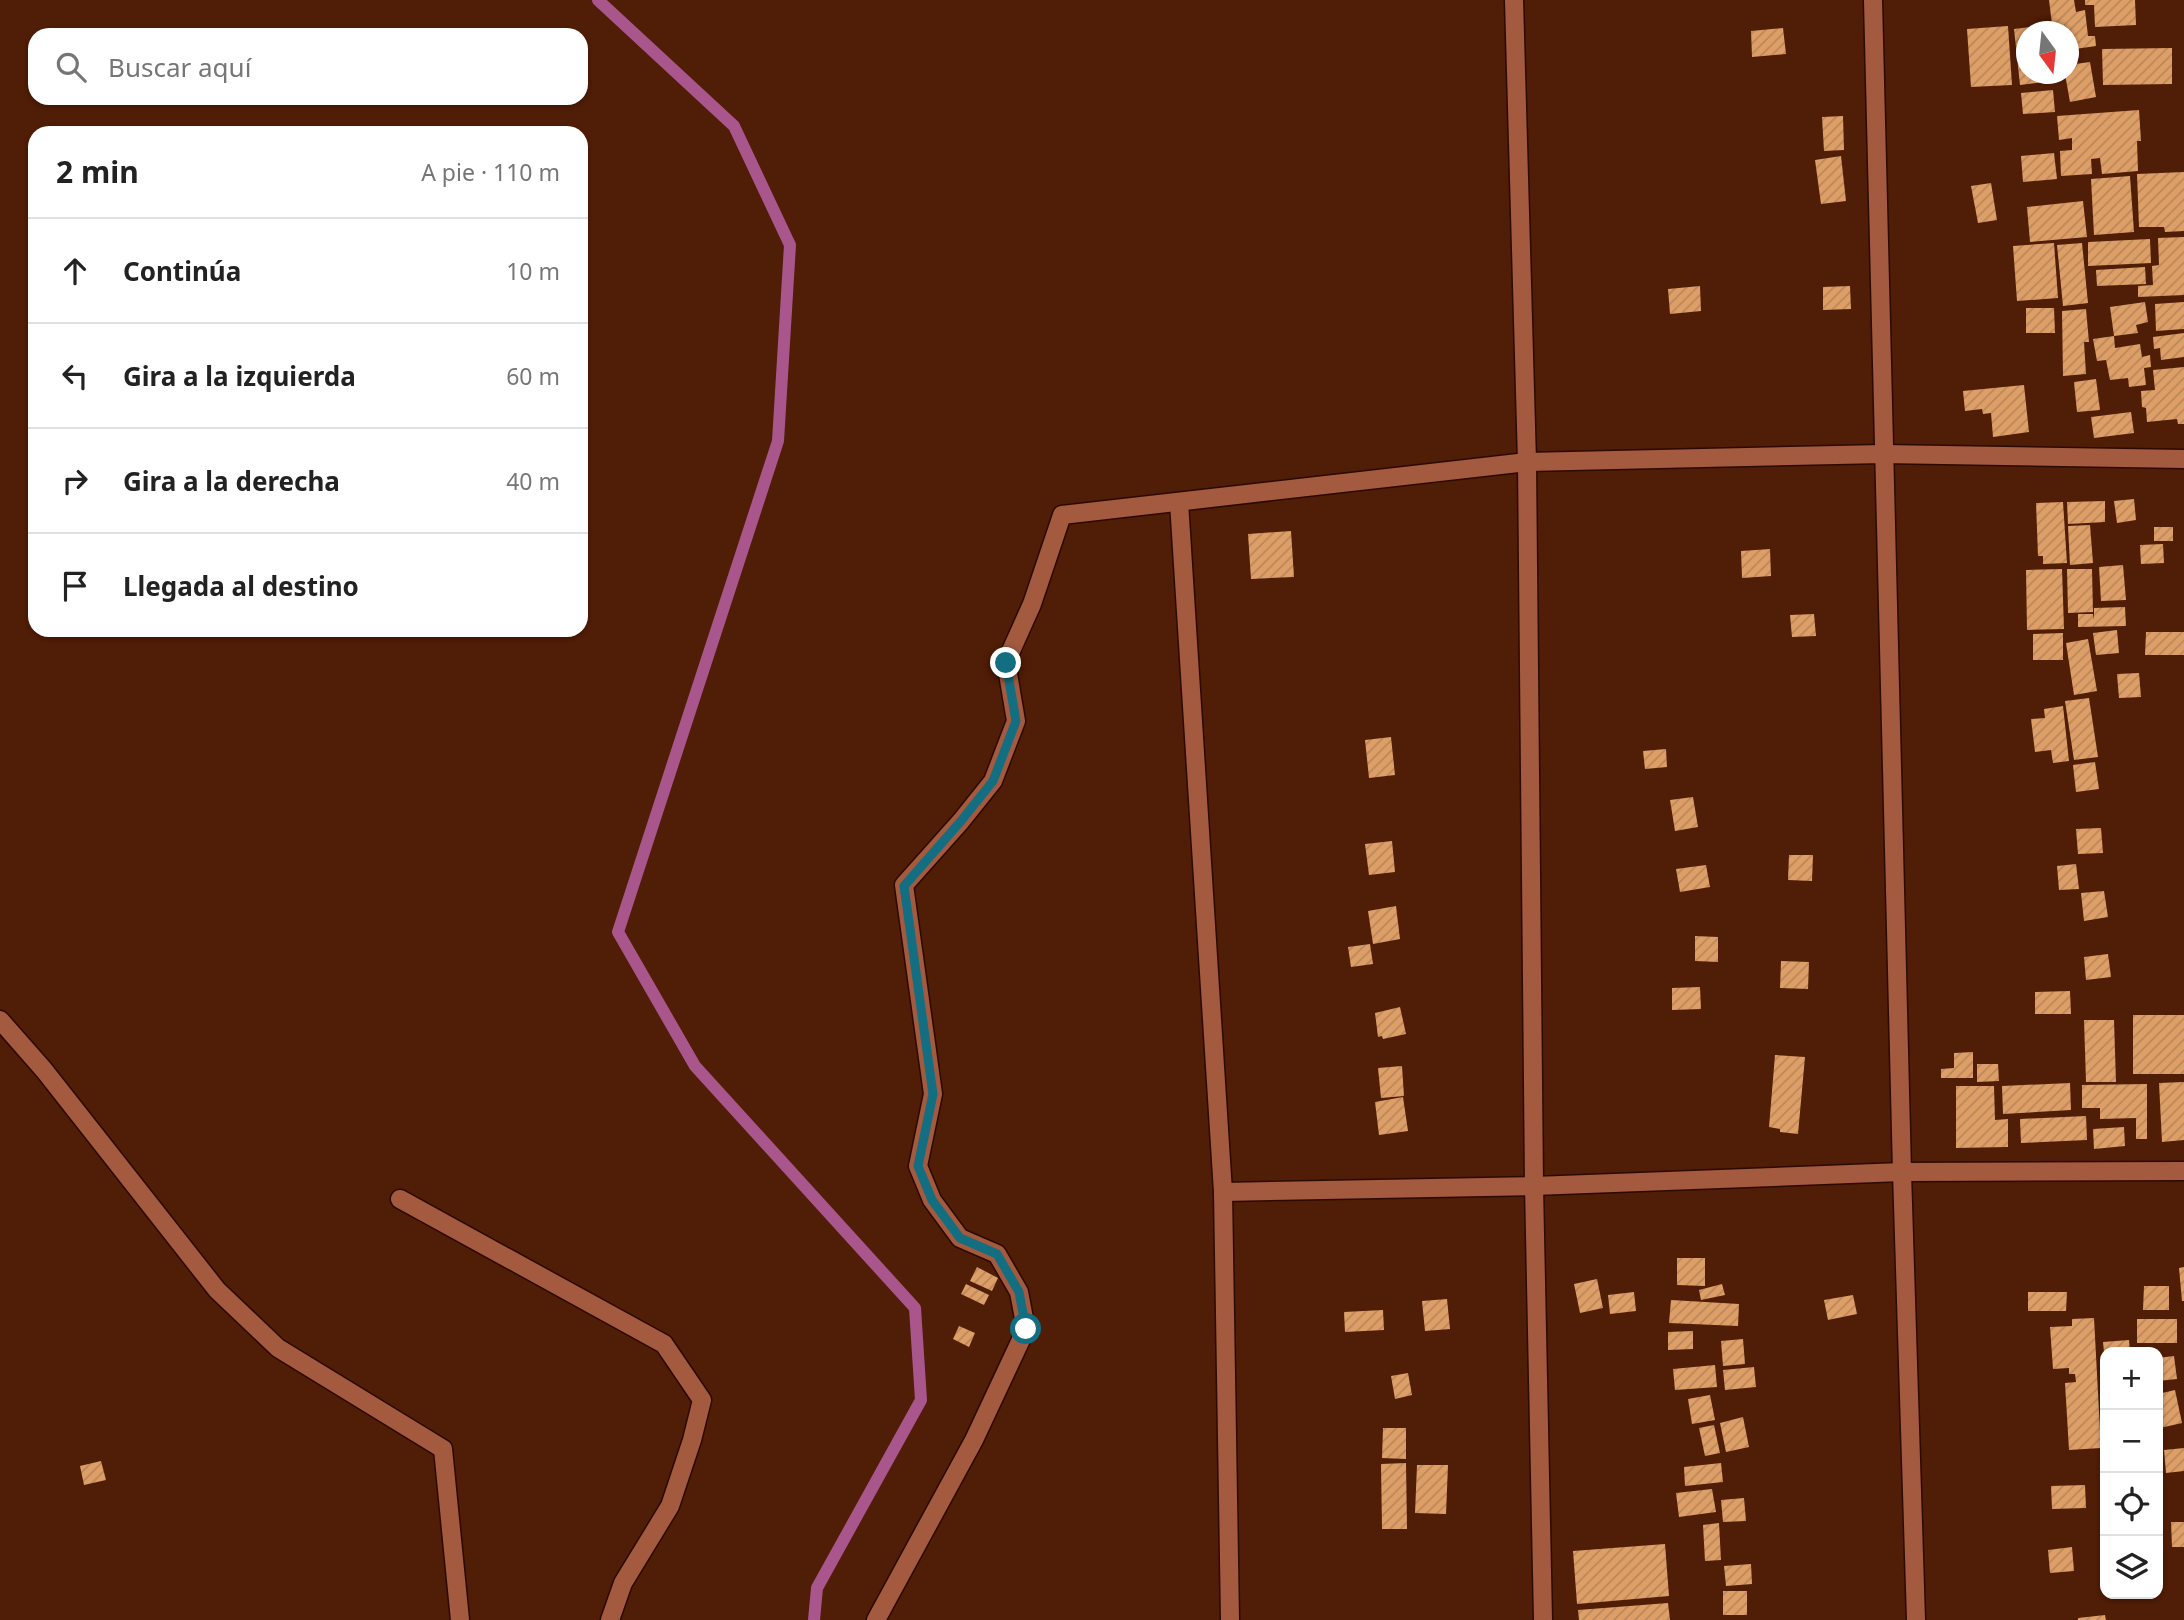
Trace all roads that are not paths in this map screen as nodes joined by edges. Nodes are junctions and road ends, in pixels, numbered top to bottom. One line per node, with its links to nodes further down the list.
1 (1514, 0): 5 (street)
2 (1873, 0): 3 (street)
3 (1883, 454): 4 (street); 5 (street); 9 (street)
4 (2184, 459)
5 (1527, 462): 6 (street); 10 (street)
6 (1180, 502): 11 (street); 15 (street)
7 (0, 1020): 13 (street)
8 (2184, 1171): 9 (street)
9 (1902, 1172): 10 (street); 18 (street)
10 (1534, 1186): 11 (street); 17 (street)
11 (1223, 1192): 16 (street)
12 (400, 1199): 14 (street)
13 (460, 1620)
14 (610, 1620)
15 (876, 1620)
16 (1230, 1620)
17 (1543, 1620)
18 (1916, 1620)

